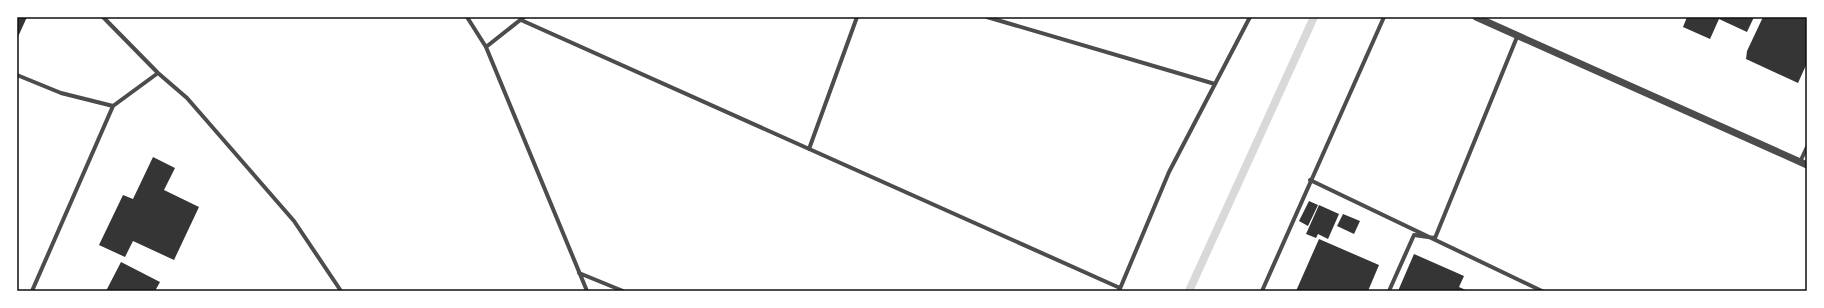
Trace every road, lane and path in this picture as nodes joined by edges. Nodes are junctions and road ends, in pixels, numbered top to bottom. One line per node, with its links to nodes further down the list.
1 (103, 17): 11 (street)
2 (467, 17): 10 (street)
3 (857, 17): 16 (street)
4 (987, 17): 13 (street)
5 (1250, 17): 13 (street)
6 (1384, 17): 18 (street)
7 (1476, 17): 9 (street)
8 (522, 18): 10 (street); 16 (street)
9 (1517, 37): 17 (street); 19 (street)
10 (486, 47): 20 (street)
11 (158, 73): 14 (street); 23 (street)
12 (17, 75): 14 (street)
13 (1215, 84): 21 (street)
14 (113, 106): 22 (street)
15 (1807, 147): 17 (street)
16 (809, 149): 21 (street)
17 (1804, 163)
18 (1310, 180): 19 (street); 26 (street)
19 (1435, 238): 27 (street); 28 (street)
20 (579, 273): 24 (street); 25 (street)
21 (1119, 290)
22 (32, 291)
23 (340, 291)
24 (587, 291)
25 (623, 291)
26 (1262, 291)
27 (1389, 291)
28 (1542, 291)

